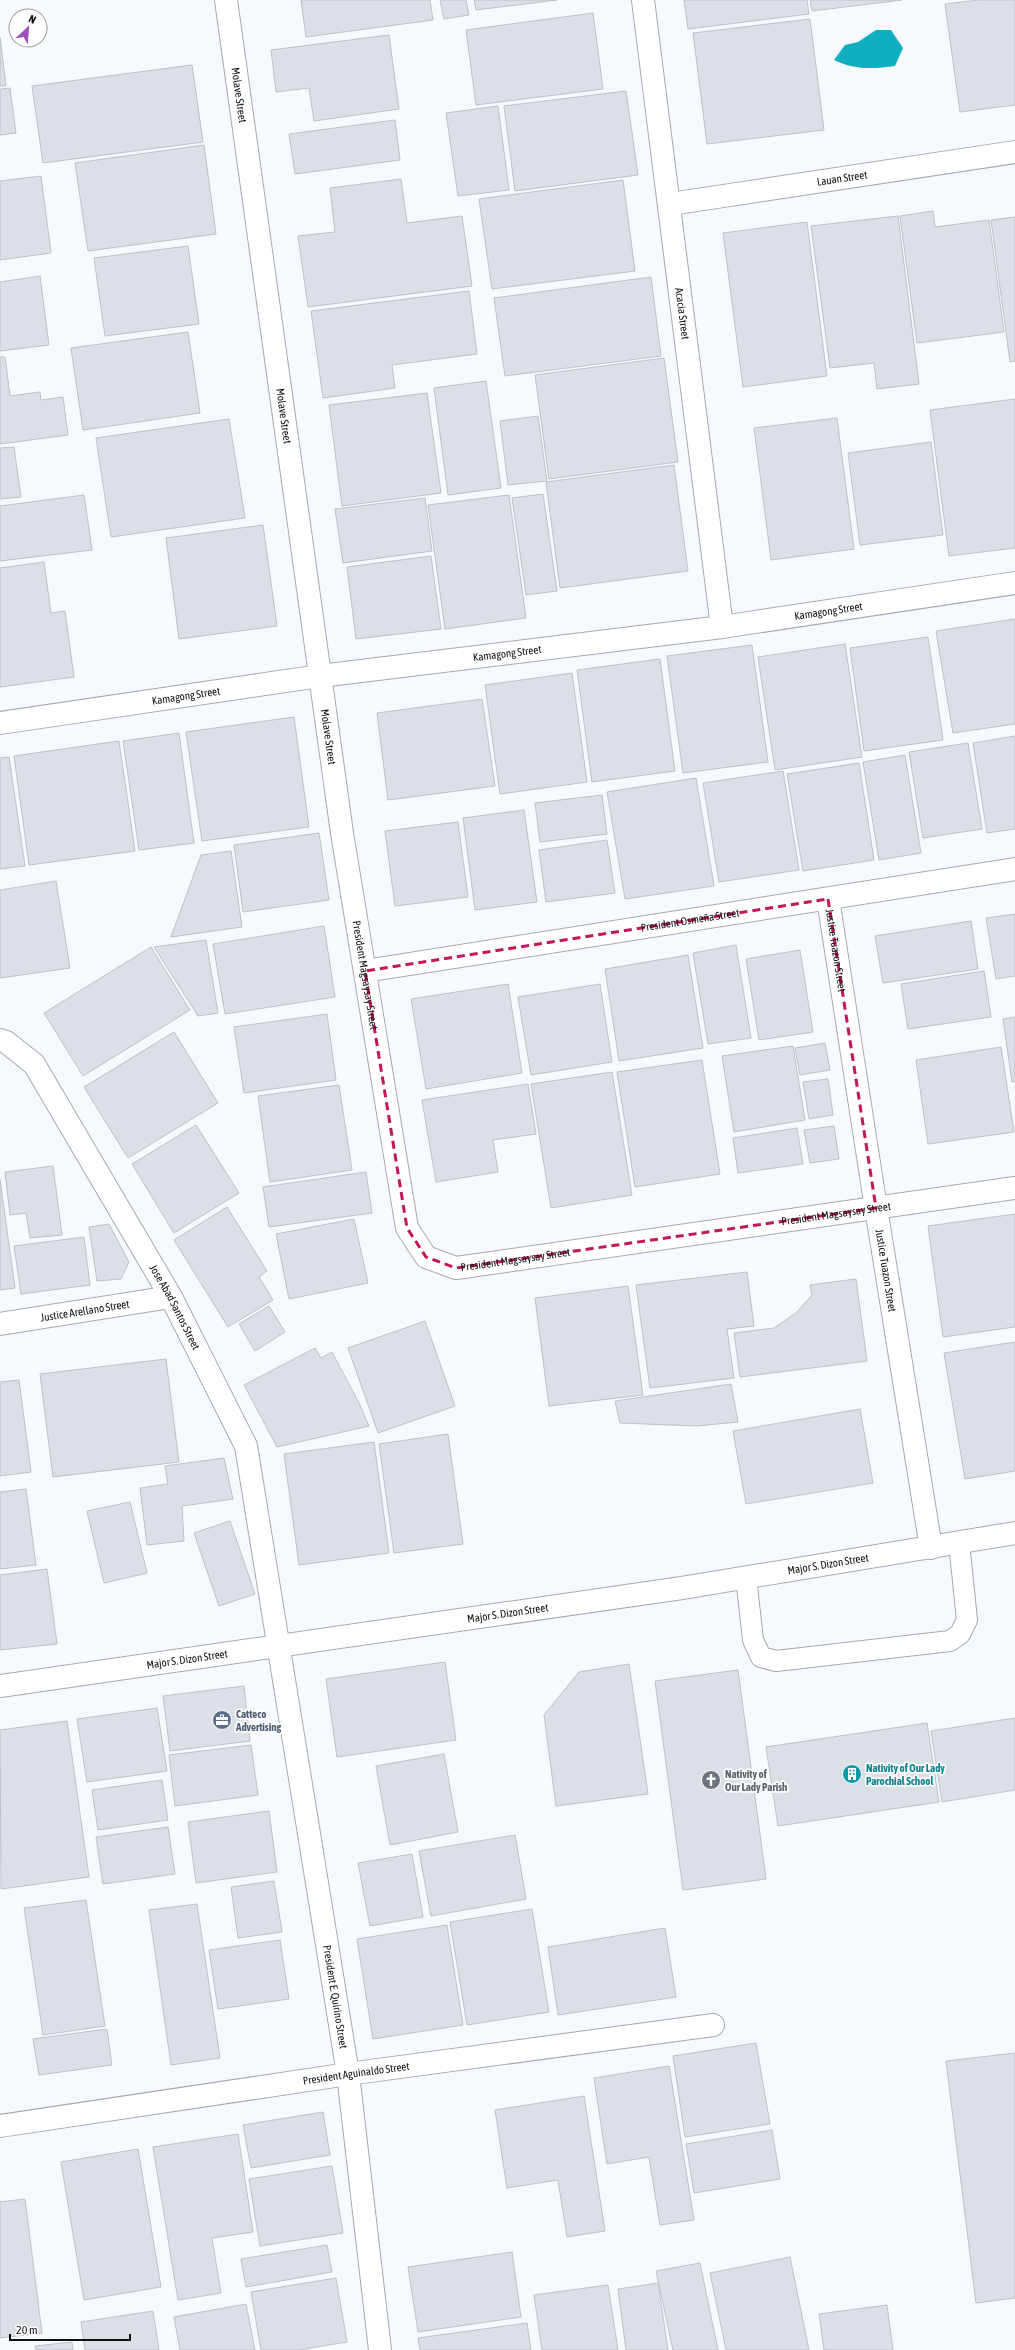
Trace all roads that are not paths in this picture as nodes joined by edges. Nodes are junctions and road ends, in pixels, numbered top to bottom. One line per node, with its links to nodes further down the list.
1 (226, 0): 7 (street, Molave Street)
2 (643, 0): 4 (street, Acacia Street)
3 (1015, 152): 4 (street, Lauan Street)
4 (670, 204): 6 (street, Acacia Street)
5 (1015, 583): 6 (street, Kamagong Street)
6 (722, 627): 7 (street, Kamagong Street)
7 (320, 676): 8 (street, Kamagong Street); 9 (street, Molave Street)
8 (0, 722)
9 (342, 832): 12 (street, President Magsaysay Street)
10 (1015, 869): 11 (street, President Osmeña Street)
11 (828, 899): 12 (street, President Osmeña Street); 15 (street, Justice Tuazon Street)
12 (365, 971): 15 (street, President Magsaysay Street)
13 (0, 1040): 16 (street, Jose Abad Santos Street)
14 (1015, 1188): 15 (street, President Magsaysay Street)
15 (876, 1208): 20 (street, Justice Tuazon Street)
16 (170, 1297): 17 (street, Justice Arellano Street); 22 (street, Jose Abad Santos Street)
17 (0, 1324)
18 (1015, 1533): 19 (street, Major S. Dizon Street)
19 (959, 1543): 20 (street, Major S. Dizon Street); 21 (lane)
20 (931, 1548): 21 (street, Major S. Dizon Street)
21 (746, 1578): 22 (street, Major S. Dizon Street)
22 (279, 1645): 23 (street, Major S. Dizon Street); 25 (street, President E. Quirino Street)
23 (0, 1686)
24 (712, 2025): 25 (street, President Aguinaldo Street)
25 (348, 2074): 26 (street, President Aguinaldo Street); 27 (street, President E. Quirino Street)
26 (0, 2126)
27 (380, 2350)

